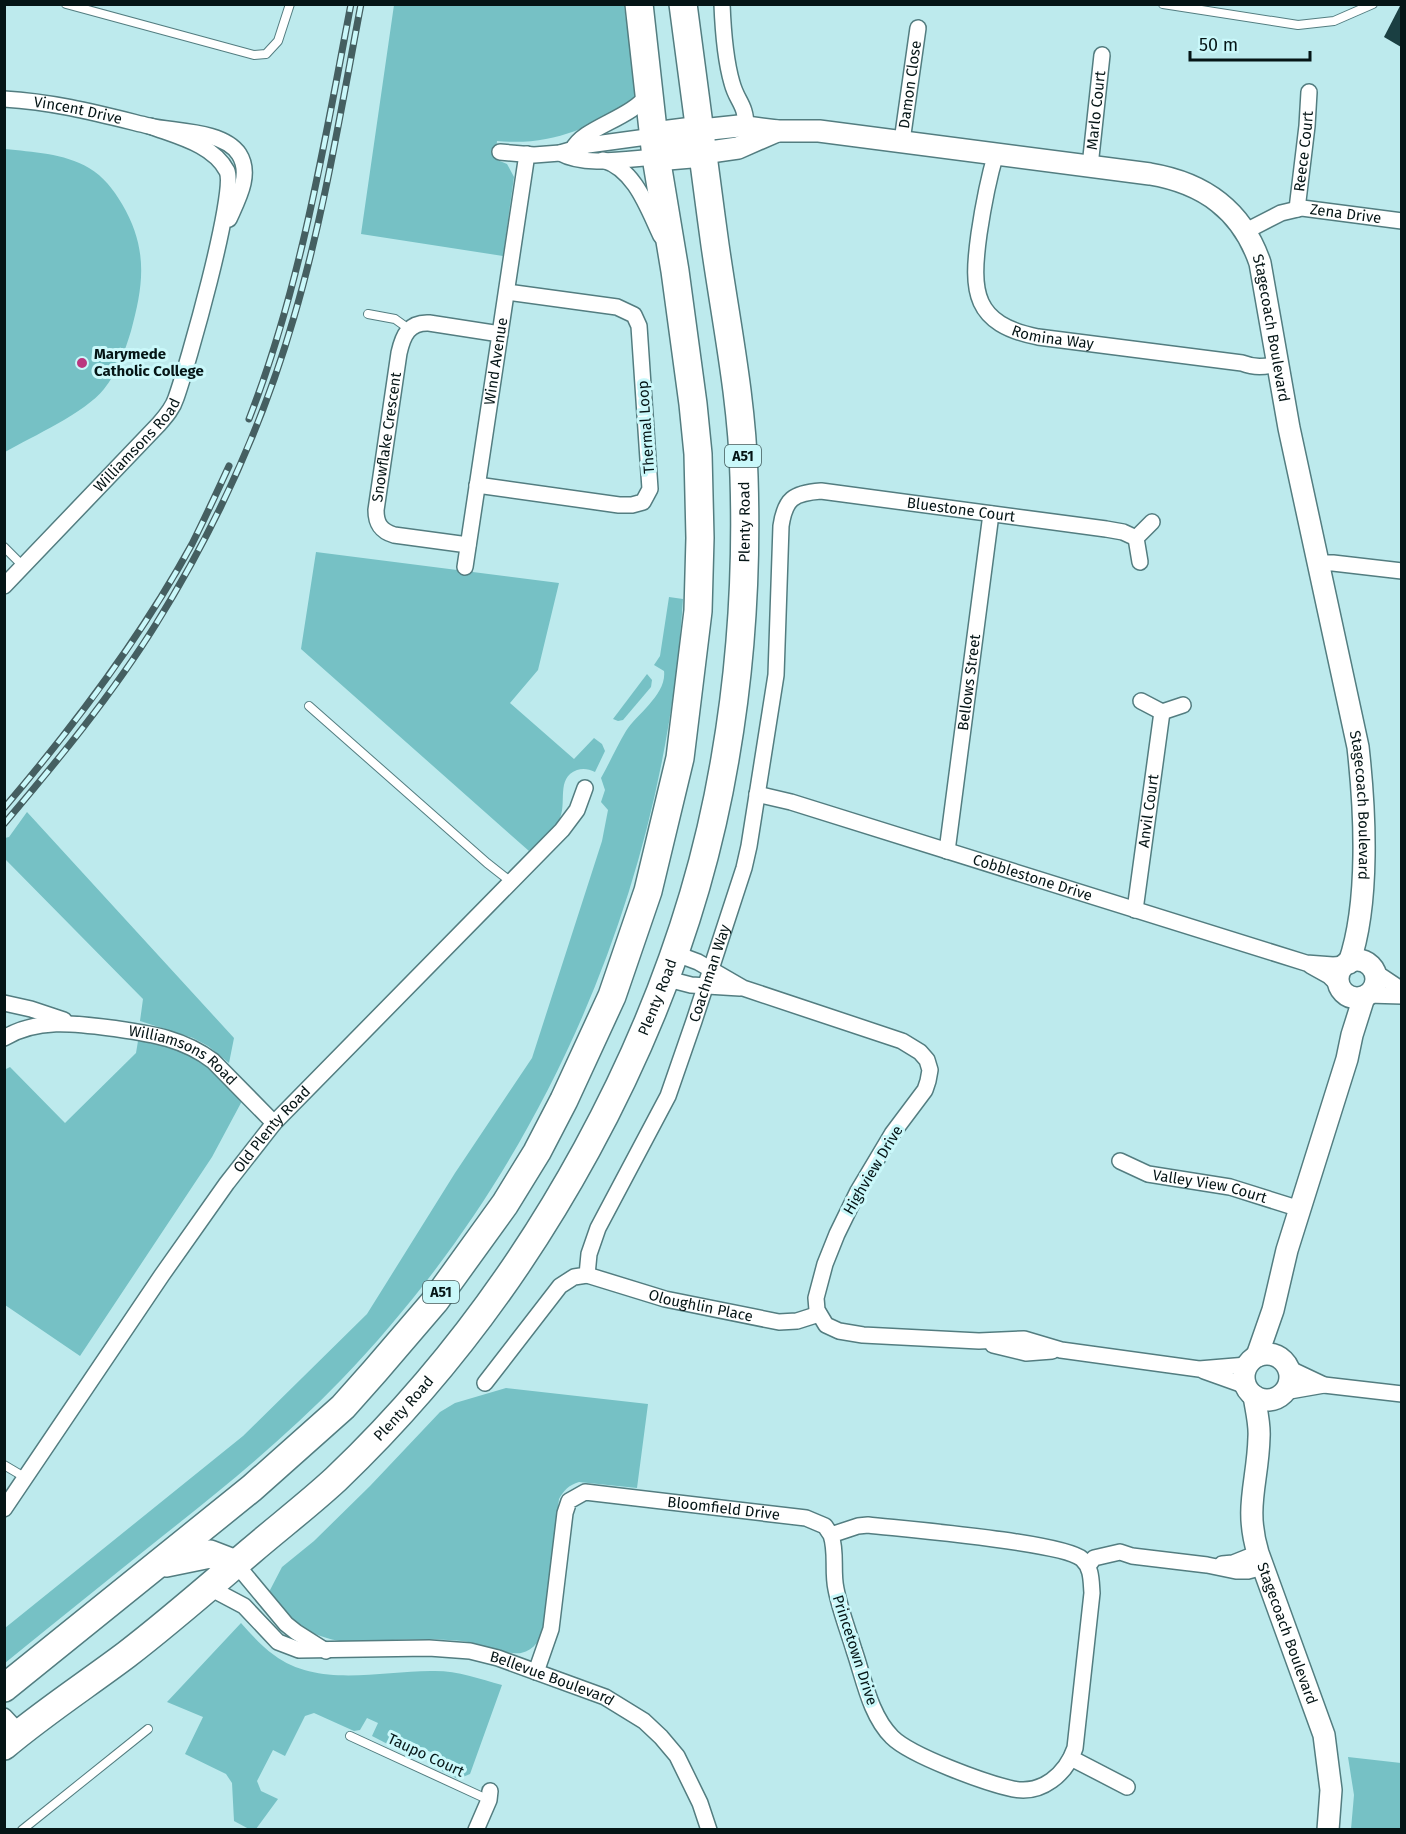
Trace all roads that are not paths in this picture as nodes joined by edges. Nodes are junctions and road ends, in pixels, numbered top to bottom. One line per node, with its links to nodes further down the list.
1 (66, 4): 2 (lane)
2 (290, 4)
3 (639, 4): 11 (highway, A51)
4 (683, 4): 16 (highway, Plenty Road / A51)
5 (722, 4): 14 (street)
6 (1163, 4): 7 (lane)
7 (1373, 4)
8 (918, 28): 15 (street, Damon Close)
9 (1102, 55): 25 (street, Marlo Court)
10 (1309, 92): 26 (street, Reece Court)
11 (649, 93): 17 (highway, A51); 18 (street)
12 (4, 99): 13 (street, Vincent Drive)
13 (150, 126): 22 (street, Vincent Drive); 24 (street, Vincent Drive)
14 (748, 135): 15 (street, Stagecoach Boulevard); 16 (street, Stagecoach Boulevard)
15 (902, 141): 20 (street, Stagecoach Boulevard)
16 (702, 142): 17 (highway); 61 (highway, Plenty Road / A51)
17 (655, 147): 18 (street); 23 (street); 30 (highway, A51)
18 (567, 151): 21 (street); 23 (street)
19 (500, 152): 21 (street)
20 (989, 152): 25 (street, Stagecoach Boulevard); 35 (street, Romina Way)
21 (527, 154): 31 (street, Wind Avenue)
22 (240, 155): 29 (street, Williamsons Road)
23 (603, 160): 30 (street)
24 (221, 161): 29 (street, Williamsons Road)
25 (1090, 166): 28 (street, Stagecoach Boulevard)
26 (1293, 210): 27 (street, Zena Drive); 28 (street, Zena Drive)
27 (1401, 221)
28 (1248, 236): 35 (street, Stagecoach Boulevard)
29 (221, 238): 45 (street, Williamsons Road)
30 (671, 251): 92 (highway, A51)
31 (507, 292): 34 (street, Wind Avenue); 36 (street, Thermal Loop)
32 (368, 314): 33 (lane)
33 (409, 329): 34 (street); 41 (street, Snowflake Crescent)
34 (500, 334): 36 (street, Wind Avenue)
35 (1277, 359): 44 (street, Stagecoach Boulevard)
36 (477, 485): 41 (street, Wind Avenue)
37 (788, 502): 38 (street, Bluestone Court); 54 (street, Coachman Way)
38 (991, 514): 40 (street, Bluestone Court); 55 (street, Bellows Street)
39 (1152, 522): 40 (street)
40 (1136, 538): 43 (street)
41 (468, 545): 46 (street, Wind Avenue)
42 (4, 547): 45 (lane)
43 (1140, 562)
44 (1318, 563): 47 (street); 58 (street, Stagecoach Boulevard)
45 (23, 566): 48 (street, Williamsons Road)
46 (465, 567)
47 (1401, 571)
48 (4, 586)
49 (1141, 701): 52 (street)
50 (1183, 705): 52 (street)
51 (309, 706): 56 (lane)
52 (1162, 712): 57 (street, Anvil Court)
53 (585, 788): 56 (street, Old Plenty Road)
54 (758, 794): 55 (street, Cobblestone Drive); 62 (street, Coachman Way)
55 (947, 851): 57 (street, Cobblestone Drive)
56 (510, 881): 74 (street, Old Plenty Road)
57 (1135, 910): 59 (street, Cobblestone Drive)
58 (1360, 911): 60 (street, Stagecoach Boulevard); 63 (street, Stagecoach Boulevard)
59 (1306, 963): 60 (street, Cobblestone Drive); 66 (street, Cobblestone Drive)
60 (1348, 963): 63 (street); 66 (street)
61 (669, 966): 62 (street, Highview Drive); 64 (street, Highview Drive); 93 (highway, Plenty Road / A51)
62 (711, 970): 64 (street, Coachman Way); 65 (street, Highview Drive)
63 (1374, 970): 67 (street); 68 (street)
64 (706, 986): 65 (street, Highview Drive); 77 (street, Coachman Way)
65 (743, 988): 79 (street, Highview Drive)
66 (1341, 989): 68 (street); 72 (street, Stagecoach Boulevard)
67 (1401, 990)
68 (1366, 996): 69 (street); 72 (street, Stagecoach Boulevard)
69 (1401, 996)
70 (4, 1003): 71 (street, Williamsons Road)
71 (73, 1023): 73 (street, Williamsons Road); 74 (street, Williamsons Road)
72 (1352, 1035): 76 (street, Stagecoach Boulevard)
73 (4, 1038)
74 (274, 1123): 88 (street, Old Plenty Road)
75 (1120, 1161): 76 (street, Valley View Court)
76 (1300, 1209): 78 (street, Stagecoach Boulevard)
77 (587, 1275): 79 (street, Oloughlin Place); 82 (street)
78 (1273, 1310): 80 (street, Stagecoach Boulevard); 81 (street, Stagecoach Boulevard)
79 (819, 1314): 81 (street)
80 (1283, 1363): 81 (street); 83 (street); 85 (street)
81 (1251, 1376): 85 (street); 86 (street, Stagecoach Boulevard)
82 (485, 1383)
83 (1324, 1384): 84 (street); 85 (street)
84 (1401, 1394)
85 (1280, 1395): 86 (street, Stagecoach Boulevard)
86 (1259, 1437): 91 (street, Stagecoach Boulevard)
87 (4, 1465): 88 (lane)
88 (26, 1478): 89 (street, Old Plenty Road)
89 (4, 1509)
90 (831, 1535): 94 (street); 97 (street, Bloomfield Drive); 102 (street, Princetown Drive)
91 (1261, 1560): 94 (street); 108 (street, Stagecoach Boulevard)
92 (159, 1564): 93 (highway); 98 (highway, A51)
93 (236, 1564): 95 (highway, Plenty Road / A51); 96 (street)
94 (1094, 1564): 102 (street, Princetown Drive)
95 (210, 1588): 96 (street, Bellevue Boulevard); 100 (highway, Plenty Road / A51)
96 (326, 1651): 97 (street, Bellevue Boulevard)
97 (536, 1672): 107 (street, Bellevue Boulevard)
98 (4, 1688)
99 (148, 1729): 105 (lane)
100 (10, 1731)
101 (351, 1736): 104 (lane, Taupo Court)
102 (1071, 1758): 103 (street)
103 (1127, 1786)
104 (489, 1795): 106 (street)
105 (22, 1830)
106 (476, 1830)
107 (709, 1830)
108 (1328, 1830)

